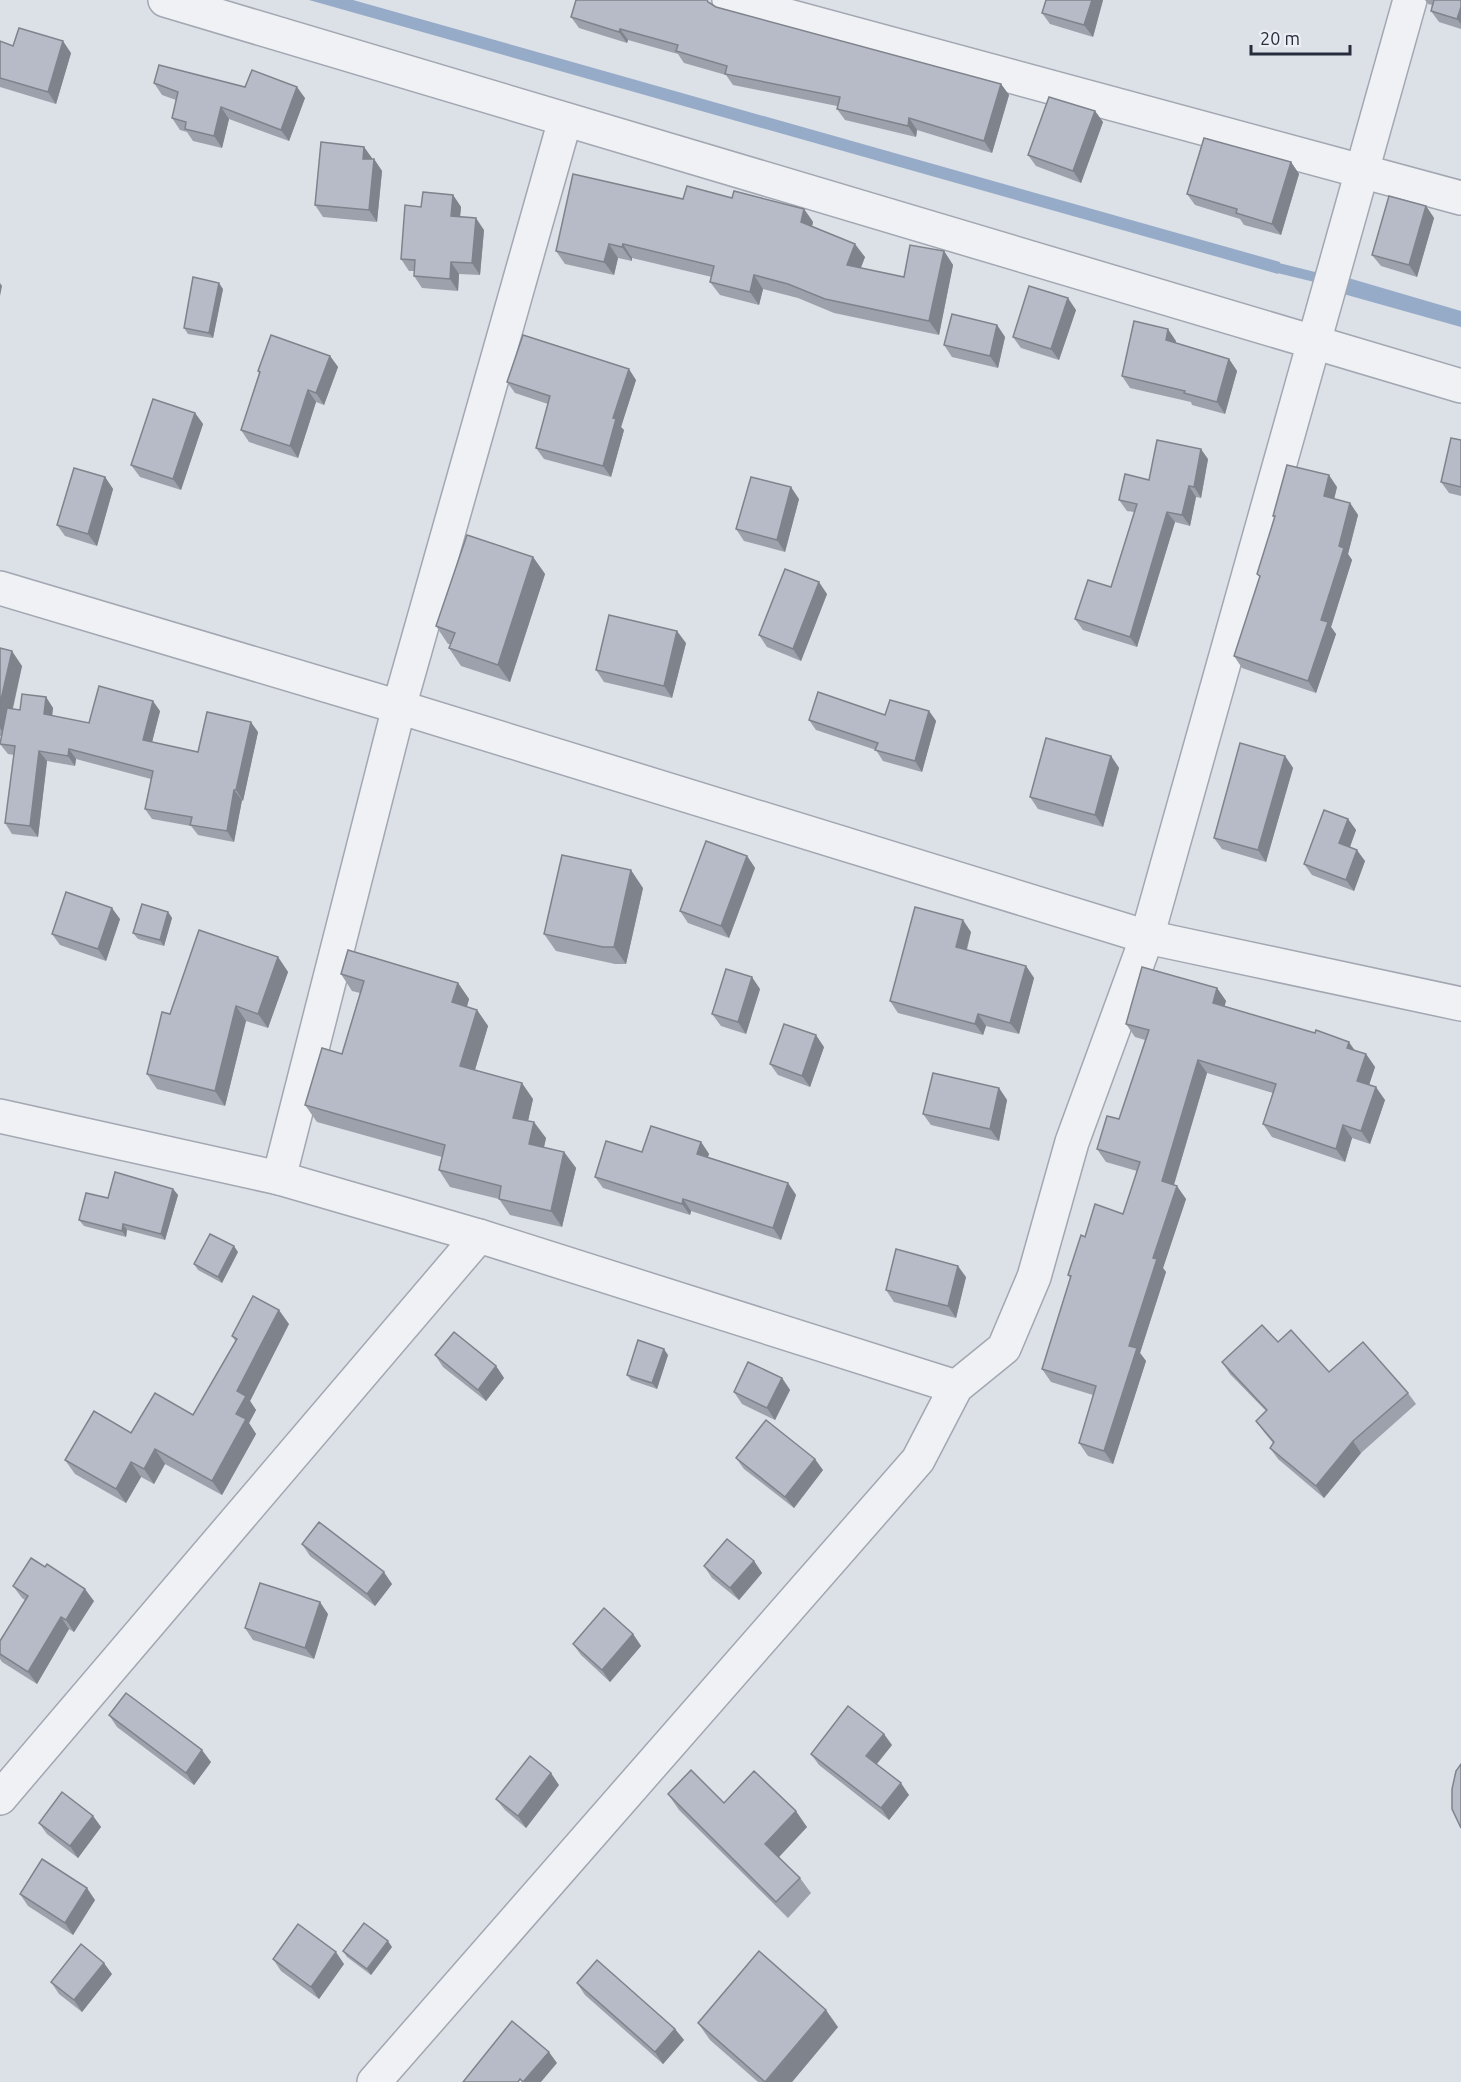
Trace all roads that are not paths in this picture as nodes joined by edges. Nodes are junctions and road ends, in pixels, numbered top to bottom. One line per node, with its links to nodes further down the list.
1 (165, 0): 4 (street)
2 (729, 0): 5 (street)
3 (1410, 0): 5 (street)
4 (565, 120): 7 (street); 10 (street)
5 (1363, 171): 6 (street); 7 (street)
6 (1461, 198)
7 (1316, 342): 8 (street); 11 (street)
8 (1461, 386)
9 (0, 588): 10 (street)
10 (399, 707): 11 (street); 14 (street)
11 (1147, 937): 12 (street); 16 (street)
12 (1461, 1004)
13 (0, 1116): 14 (street)
14 (279, 1178): 15 (street)
15 (479, 1236): 16 (street); 17 (street)
16 (956, 1387): 18 (street)
17 (0, 1798)
18 (374, 2082)

